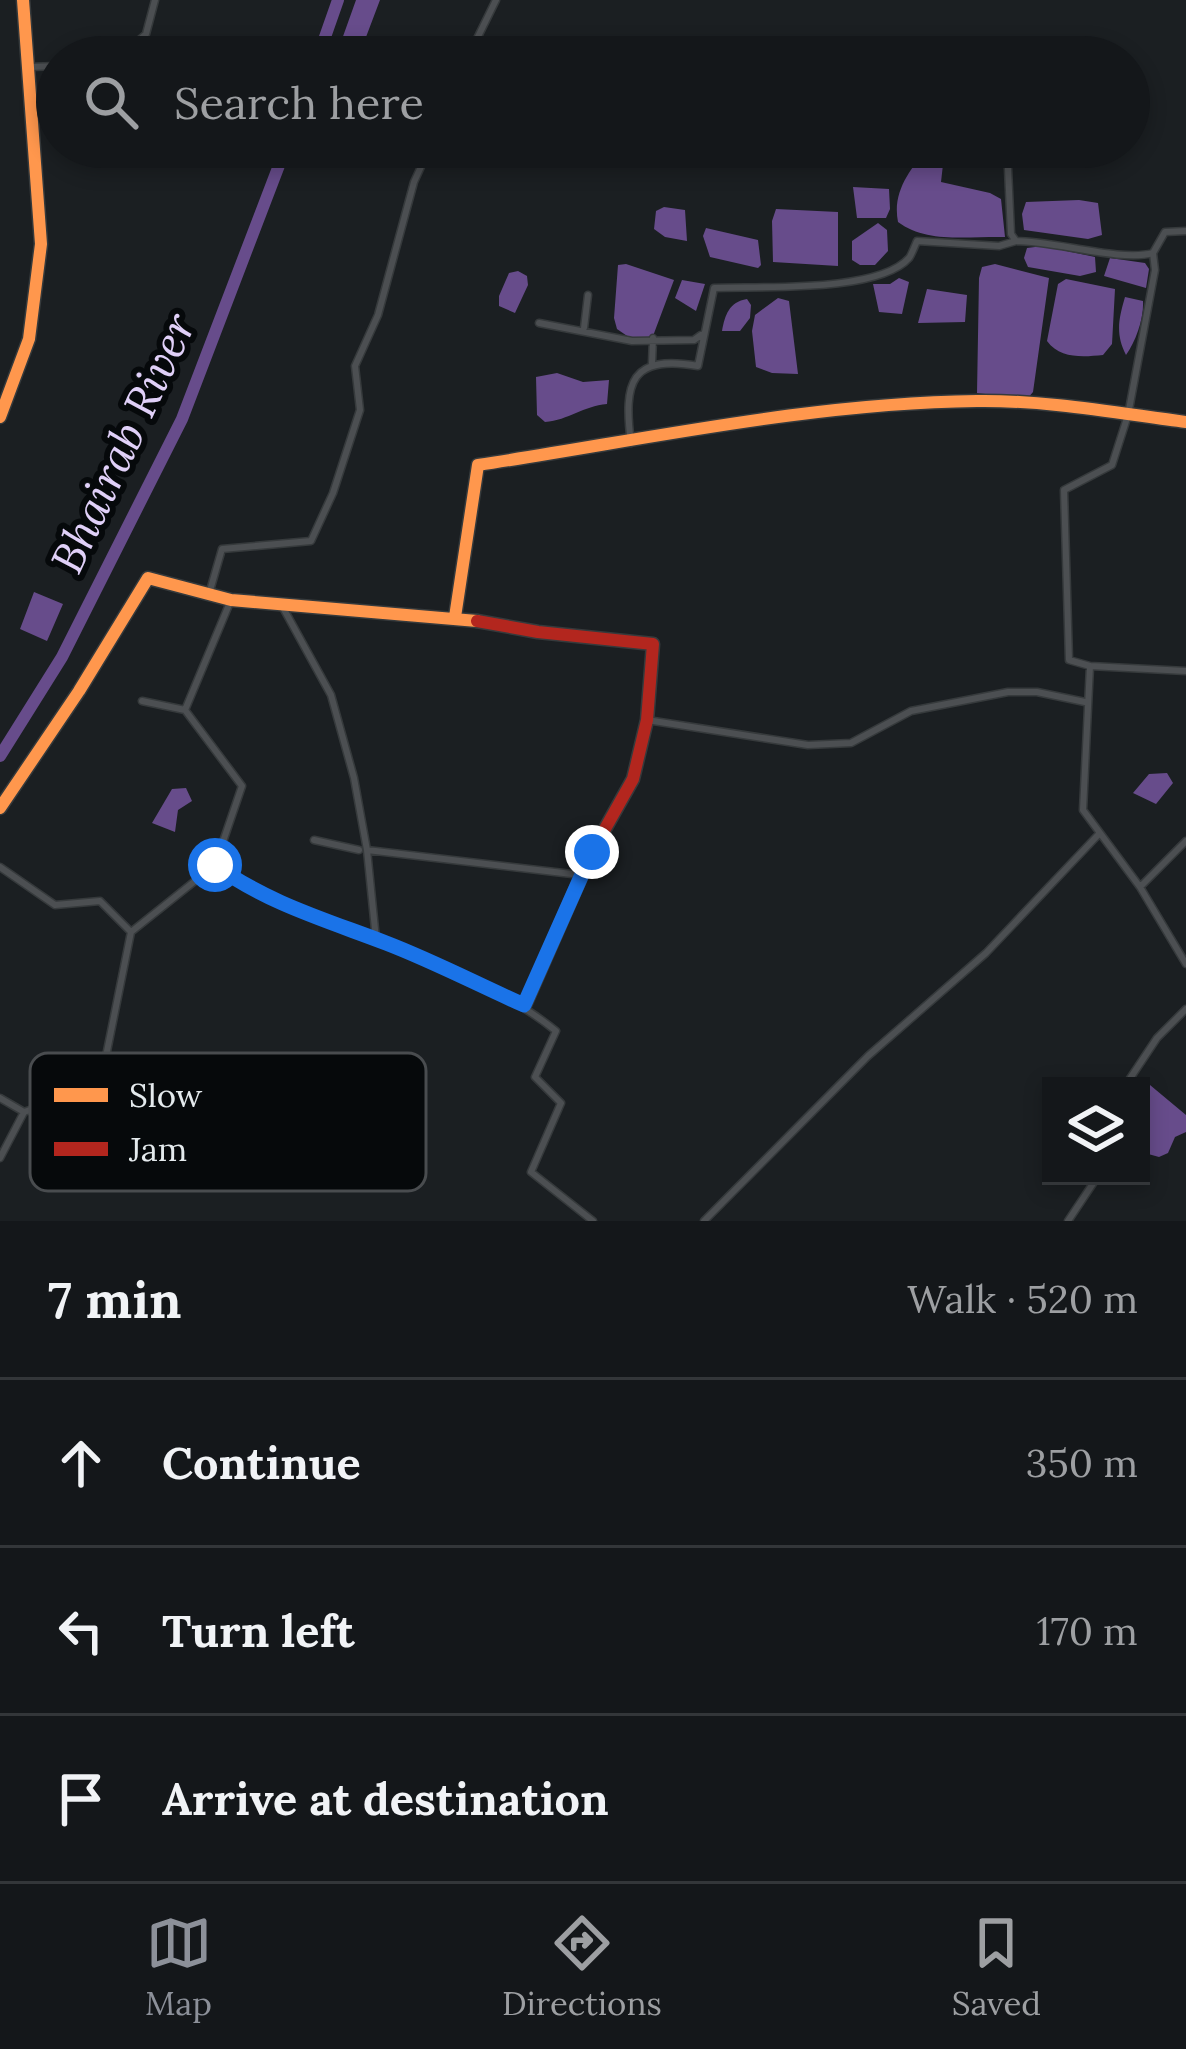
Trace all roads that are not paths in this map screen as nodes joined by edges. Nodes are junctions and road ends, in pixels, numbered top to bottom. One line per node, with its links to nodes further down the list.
1 (23, 0): 6 (main road)
2 (155, 0): 4 (street)
3 (496, 0): 5 (street)
4 (144, 36)
5 (478, 36)
6 (30, 68): 7 (street); 8 (main road)
7 (36, 68)
8 (36, 154)
9 (37, 168): 22 (main road)
10 (420, 168): 25 (street)
11 (1008, 168): 13 (street)
12 (1186, 231): 14 (street)
13 (1016, 241): 14 (street); 18 (street)
14 (1153, 253): 21 (street)
15 (588, 295): 17 (street)
16 (539, 323): 17 (street)
17 (584, 329): 19 (street)
18 (704, 333): 19 (street); 20 (street)
19 (653, 338): 20 (street)
20 (652, 364): 24 (street)
21 (1128, 415): 23 (main road); 24 (main road); 29 (street)
22 (0, 417)
23 (1186, 422)
24 (631, 443): 28 (main road)
25 (208, 594): 26 (main road); 35 (main road)
26 (231, 600): 27 (main road); 33 (street)
27 (280, 604): 28 (main road); 39 (street)
28 (455, 616): 34 (main road)
29 (1090, 665): 30 (street); 32 (street)
30 (1186, 671)
31 (142, 701): 33 (street)
32 (1085, 702): 34 (street); 36 (street)
33 (184, 710): 40 (street)
34 (647, 720): 47 (main road)
35 (0, 808)
36 (1099, 835): 43 (street); 57 (street)
37 (314, 840): 39 (street)
38 (1186, 842): 43 (street)
39 (363, 850): 42 (street); 45 (street)
40 (215, 865): 44 (street); 45 (street)
41 (0, 867): 44 (street)
42 (572, 874)
43 (1139, 887): 46 (street)
44 (131, 932): 49 (street)
45 (376, 939): 47 (street)
46 (1186, 964)
47 (524, 1005): 56 (street)
48 (1186, 1009): 50 (street)
49 (107, 1053)
50 (1131, 1077)
51 (0, 1098): 53 (street)
52 (30, 1110): 53 (street)
53 (25, 1112): 54 (street)
54 (0, 1158)
55 (1092, 1185): 58 (street)
56 (593, 1221)
57 (704, 1221)
58 (1068, 1221)

